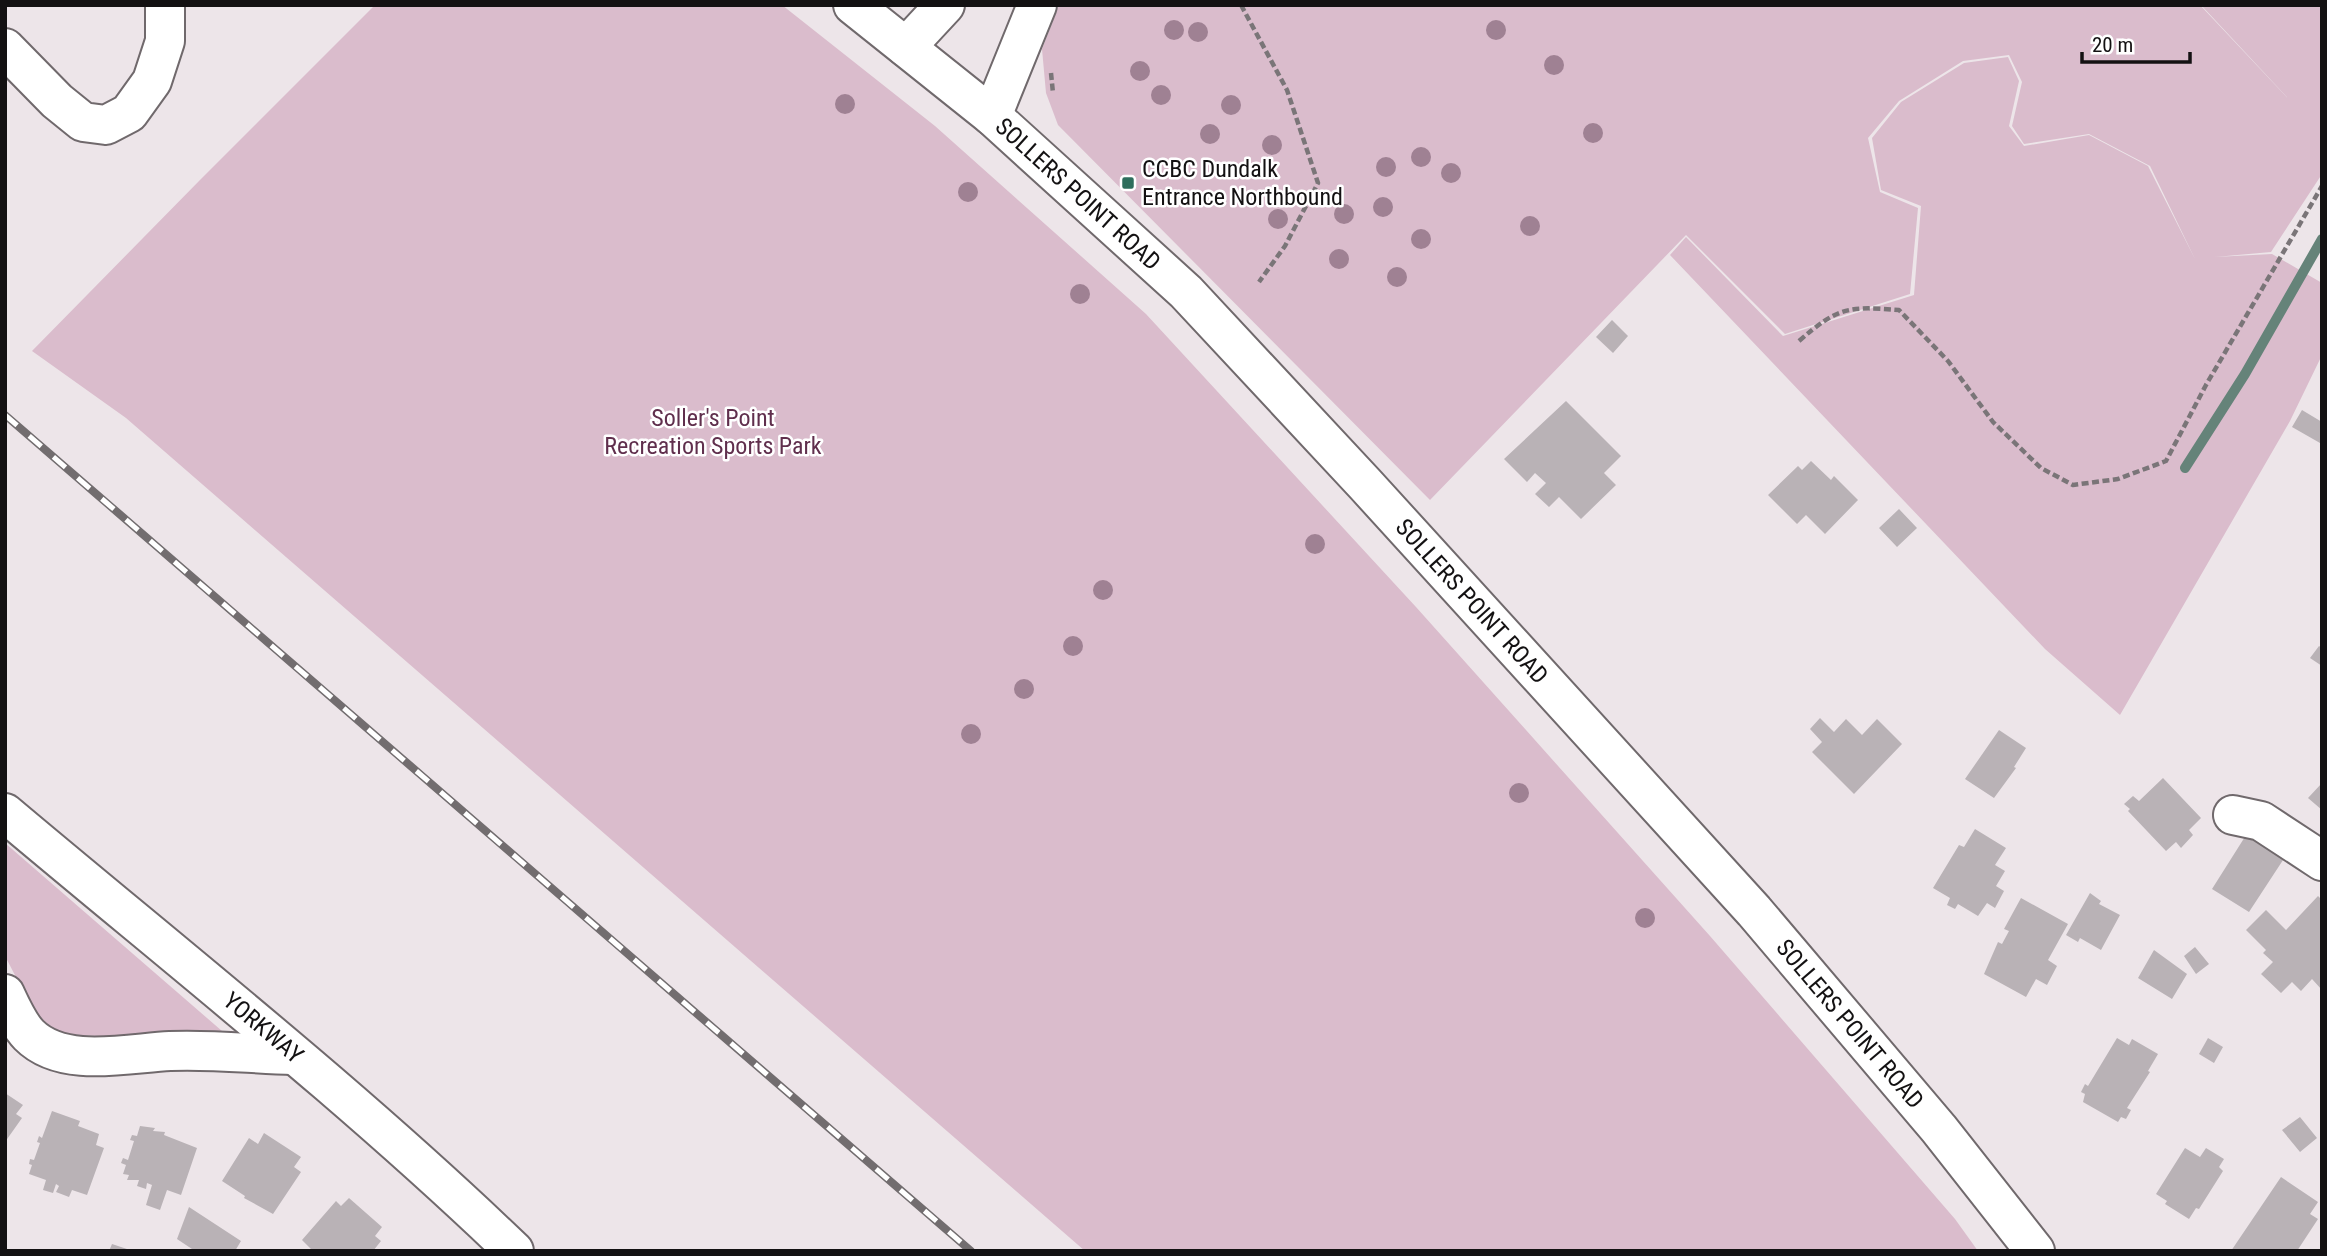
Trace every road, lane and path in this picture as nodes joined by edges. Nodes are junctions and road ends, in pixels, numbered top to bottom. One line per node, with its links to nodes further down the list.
1 (165, 5): 7 (street)
2 (853, 5): 6 (street, SOLLERS POINT ROAD)
3 (945, 5): 6 (street)
4 (1037, 5): 8 (street)
5 (1241, 5): 10 (path)
6 (906, 47): 8 (street, SOLLERS POINT ROAD)
7 (5, 48)
8 (992, 116): 18 (street, SOLLERS POINT ROAD)
9 (2322, 186): 11 (path)
10 (1259, 282)
11 (1799, 341)
12 (5, 813): 16 (street, YORKWAY)
13 (2233, 815): 14 (street)
14 (2322, 861)
15 (5, 994): 16 (street)
16 (293, 1055): 17 (street, YORKWAY)
17 (514, 1251)
18 (2035, 1251)

